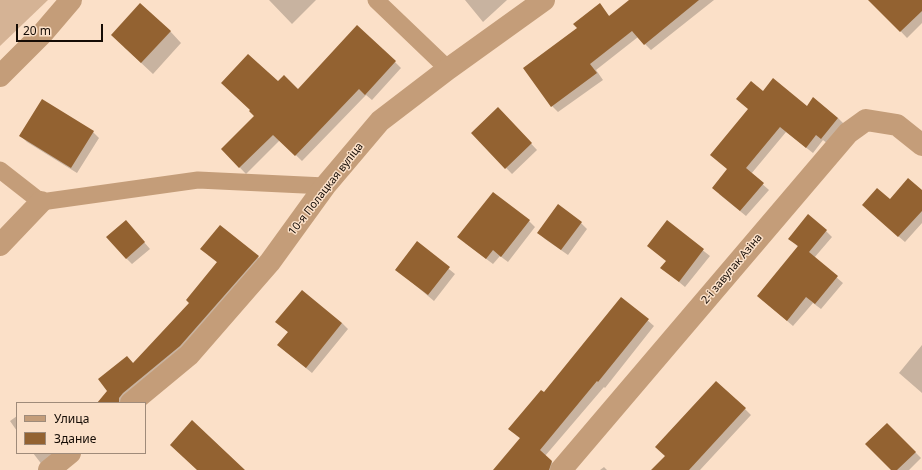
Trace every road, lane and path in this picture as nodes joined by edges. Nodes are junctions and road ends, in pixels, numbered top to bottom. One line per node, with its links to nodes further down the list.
1 (71, 0): 5 (street)
2 (376, 0): 4 (lane)
3 (544, 0): 4 (street, 10-я Полацкая вуліца)
4 (448, 68): 8 (street, 10-я Полацкая вуліца)
5 (0, 76)
6 (922, 145): 14 (street, 2-і завулак Азіна)
7 (0, 170): 9 (lane)
8 (325, 186): 9 (lane); 11 (street, 10-я Полацкая вуліца)
9 (41, 202): 10 (street)
10 (0, 245)
11 (132, 402)
12 (69, 454): 13 (street)
13 (49, 470)
14 (561, 470)

